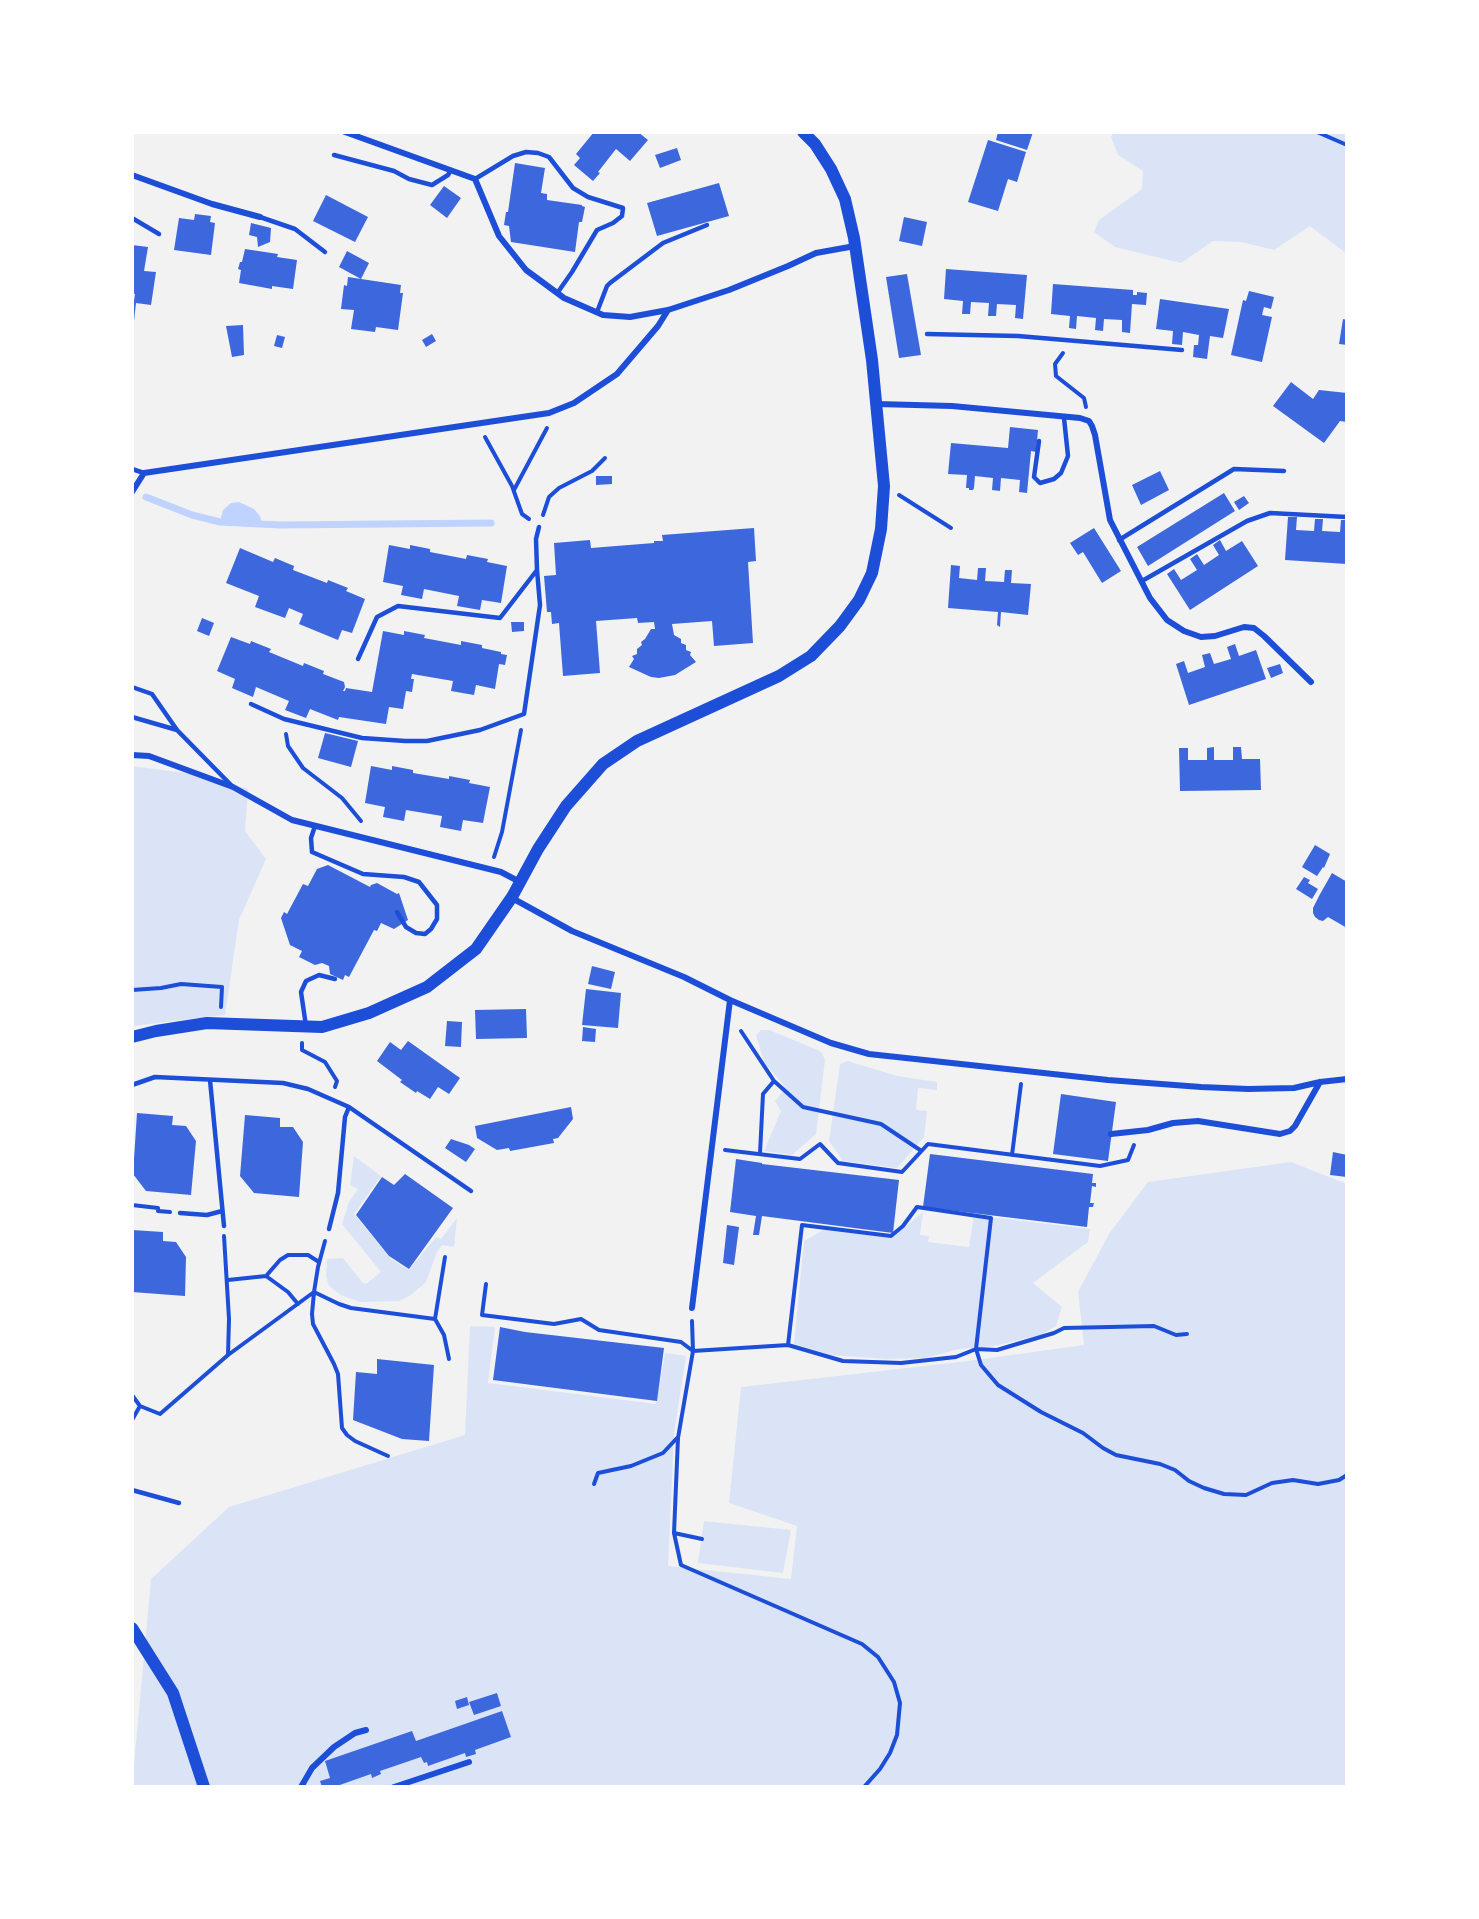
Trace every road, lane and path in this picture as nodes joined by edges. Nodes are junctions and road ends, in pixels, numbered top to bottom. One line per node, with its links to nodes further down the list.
1 (345, 132): 6 (street)
2 (803, 132): 13 (main road)
3 (1317, 132): 4 (path)
4 (1347, 145)
5 (334, 155): 6 (lane)
6 (451, 170): 8 (street)
7 (132, 175): 9 (street)
8 (475, 179): 15 (street); 15 (lane)
9 (260, 217): 14 (lane)
10 (132, 218): 12 (lane)
11 (707, 225): 17 (lane)
12 (159, 234)
13 (855, 246): 16 (street); 21 (main road)
14 (325, 252)
15 (558, 292): 17 (street)
16 (668, 310): 17 (street); 22 (street)
17 (597, 312)
18 (927, 334): 19 (lane)
19 (1069, 339): 20 (lane); 24 (path)
20 (1182, 350)
21 (877, 404): 23 (street); 31 (main road)
22 (555, 410): 25 (street); 32 (path)
23 (1064, 418): 24 (street); 26 (lane)
24 (1085, 420): 37 (street)
25 (478, 423): 30 (street); 32 (path)
26 (1039, 441)
27 (605, 458): 35 (path)
28 (132, 469): 30 (lane)
29 (1284, 471): 37 (lane)
30 (144, 473): 33 (street)
31 (884, 486): 36 (path); 53 (main road)
32 (514, 491): 35 (path)
33 (132, 492)
34 (1347, 517): 39 (lane)
35 (539, 527): 38 (lane)
36 (951, 528)
37 (1119, 540): 39 (street)
38 (537, 570): 40 (lane); 44 (lane)
39 (1142, 581): 41 (street)
40 (358, 659)
41 (1311, 682)
42 (132, 687): 47 (lane)
43 (251, 704): 46 (lane)
44 (524, 714): 46 (lane); 52 (path)
45 (132, 717): 47 (lane)
46 (284, 719): 51 (path)
47 (177, 730): 49 (lane)
48 (132, 755): 49 (street)
49 (232, 787): 50 (street)
50 (315, 826): 51 (street); 55 (lane)
51 (376, 841): 52 (street)
52 (491, 870): 53 (street)
53 (520, 882): 54 (main road)
54 (512, 897): 58 (street); 61 (main road)
55 (397, 912)
56 (335, 979): 61 (lane)
57 (132, 990): 60 (path)
58 (730, 1000): 59 (street); 64 (street)
59 (729, 1014): 68 (path); 74 (street)
60 (221, 1023): 61 (main road); 62 (main road)
61 (306, 1026)
62 (132, 1037)
63 (302, 1050): 67 (path)
64 (1023, 1071): 69 (street); 77 (path)
65 (1347, 1079): 69 (street)
66 (210, 1080): 70 (lane); 71 (lane); 80 (lane)
67 (337, 1081)
68 (774, 1081): 75 (path); 76 (path)
69 (1320, 1082): 72 (street)
70 (132, 1085)
71 (349, 1107): 78 (lane); 83 (lane)
72 (1139, 1131): 73 (street); 77 (path)
73 (1111, 1134)
74 (712, 1149): 76 (path); 91 (street)
75 (920, 1150): 76 (path); 77 (path)
76 (760, 1153)
77 (1012, 1155)
78 (471, 1191)
79 (132, 1206): 81 (path)
80 (222, 1211): 81 (lane); 82 (lane)
81 (180, 1213)
82 (224, 1226): 87 (path)
83 (329, 1229): 85 (path)
84 (445, 1257): 92 (path)
85 (319, 1262): 86 (path); 89 (path)
86 (266, 1276): 87 (path); 90 (path)
87 (228, 1281): 97 (path)
88 (486, 1284): 96 (path)
89 (314, 1292): 90 (path); 92 (path); 103 (path)
90 (298, 1304): 97 (path)
91 (692, 1308): 96 (path)
92 (435, 1318): 98 (path)
93 (1186, 1334): 95 (path)
94 (788, 1345): 95 (path); 95 (path); 96 (path)
95 (976, 1349): 104 (path)
96 (693, 1351): 102 (path)
97 (228, 1356): 100 (path)
98 (449, 1359)
99 (132, 1396): 100 (path)
100 (140, 1406): 101 (path)
101 (132, 1420)
102 (678, 1438): 105 (path); 108 (path)
103 (388, 1456)
104 (1347, 1475)
105 (594, 1484)
106 (132, 1490): 107 (lane)
107 (178, 1503)
108 (674, 1533): 109 (path); 116 (path)
109 (702, 1539)
110 (132, 1628): 113 (main road)
111 (366, 1730): 114 (street)
112 (469, 1762): 115 (street)
113 (204, 1787)
114 (302, 1787)
115 (394, 1787)
116 (864, 1787)
117 (1226, 1787): 118 (path)
118 (1269, 1787)

